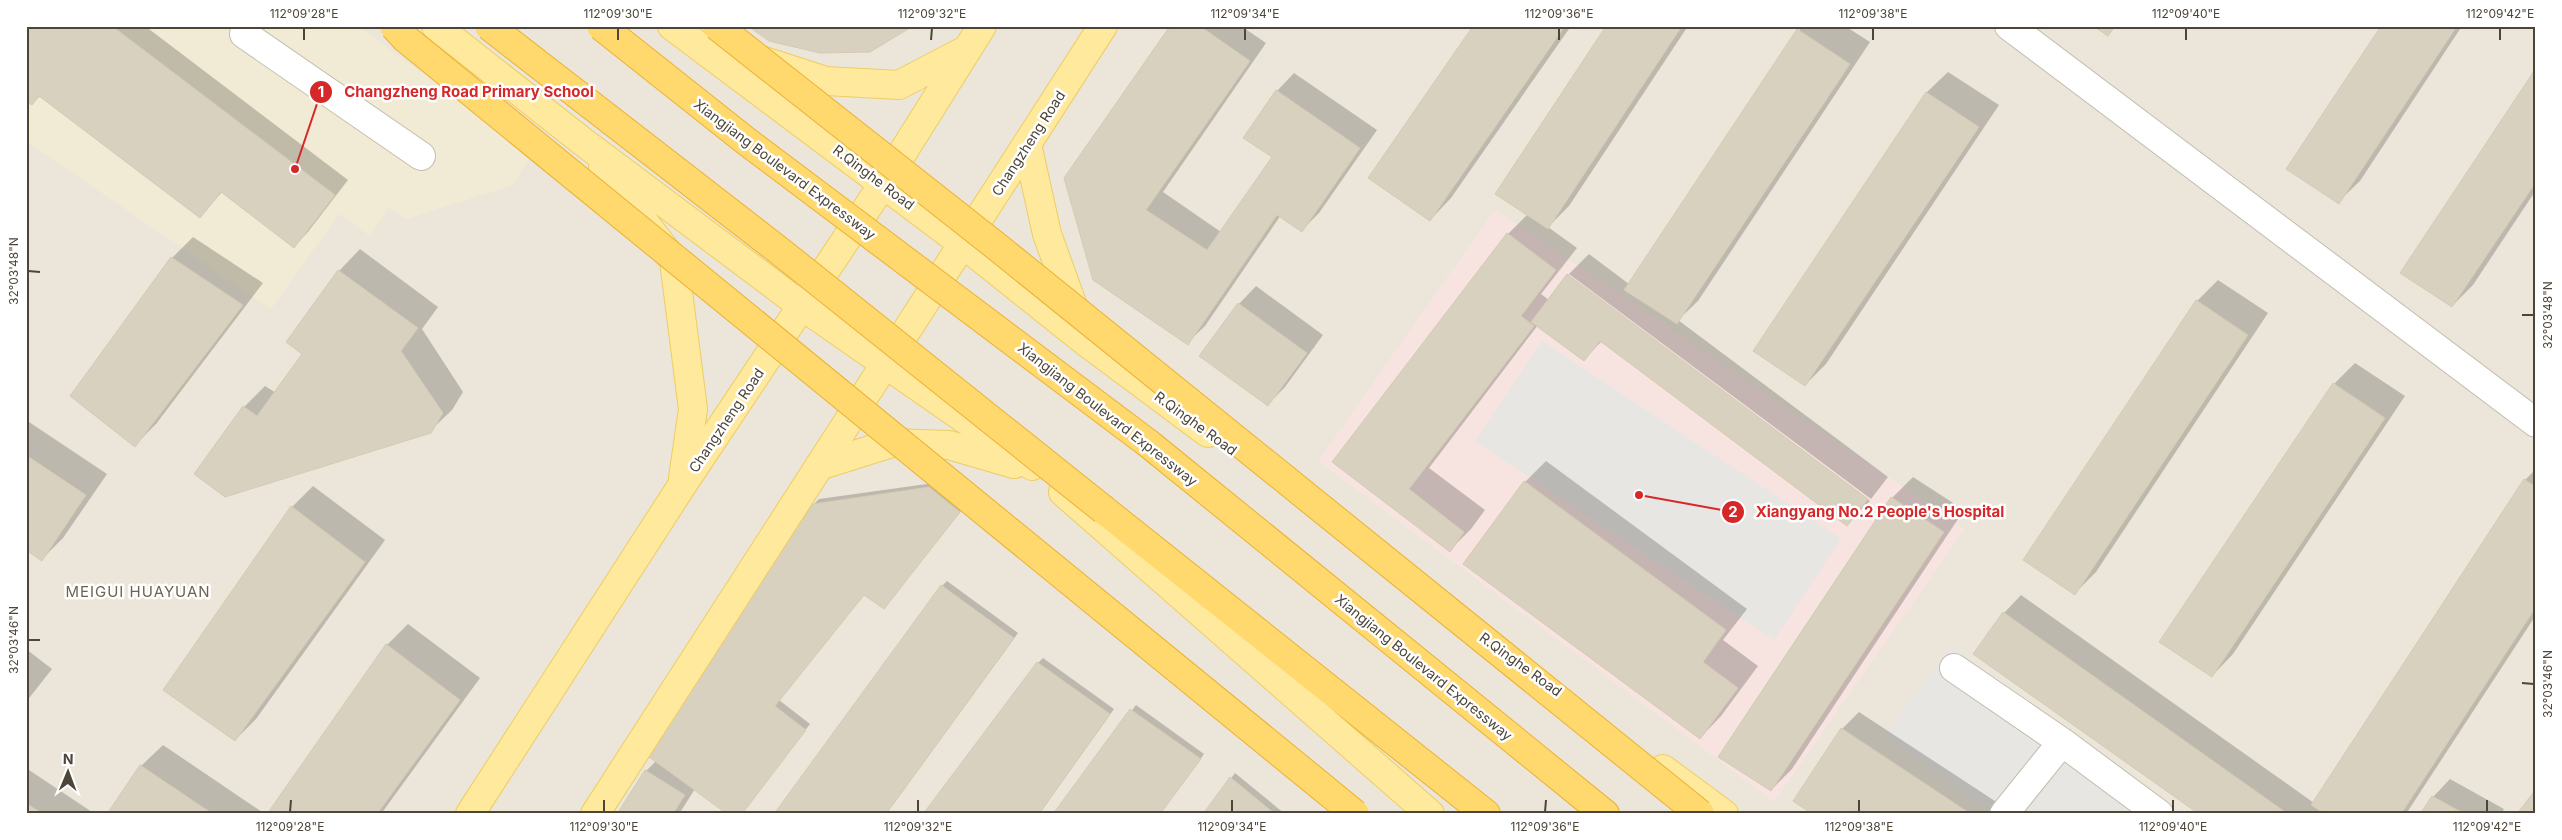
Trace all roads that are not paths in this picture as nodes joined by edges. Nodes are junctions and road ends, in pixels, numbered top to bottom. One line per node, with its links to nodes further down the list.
1 (394, 26): 28 (highway, bridge)
2 (436, 26): 12 (main road)
3 (489, 26): 30 (highway, bridge)
4 (601, 26): 31 (highway, Xiangjiang Boulevard Expressway, bridge)
5 (717, 26): 32 (highway, bridge)
6 (982, 26): 11 (main road, Changzheng Road)
7 (1103, 26): 13 (main road, Changzheng Road)
8 (2009, 26): 20 (street)
9 (242, 29): 14 (street)
10 (678, 31): 11 (main road); 15 (main road, R.Qinghe Road)
11 (966, 50): 15 (main road, Changzheng Road)
12 (582, 141): 17 (main road); 23 (main road)
13 (1027, 144): 16 (main road, Changzheng Road); 18 (main road)
14 (420, 156)
15 (882, 184): 16 (main road, R.Qinghe Road); 17 (main road, Changzheng Road)
16 (963, 244): 18 (main road, R.Qinghe Road); 19 (main road, Changzheng Road)
17 (802, 306): 19 (main road); 23 (main road, Changzheng Road)
18 (1086, 342): 33 (main road, R.Qinghe Road)
19 (885, 366): 21 (main road, Changzheng Road); 22 (main road)
20 (2536, 423)
21 (819, 466): 22 (main road); 27 (main road, Changzheng Road)
22 (1037, 470): 29 (main road)
23 (681, 487): 26 (main road, Changzheng Road)
24 (1954, 668): 25 (street)
25 (2062, 742): 34 (street); 35 (street)
26 (470, 814)
27 (595, 814)
28 (1355, 814)
29 (1430, 814)
30 (1486, 814)
31 (1605, 814)
32 (1700, 814)
33 (1724, 814)
34 (2004, 814)
35 (2159, 814)

